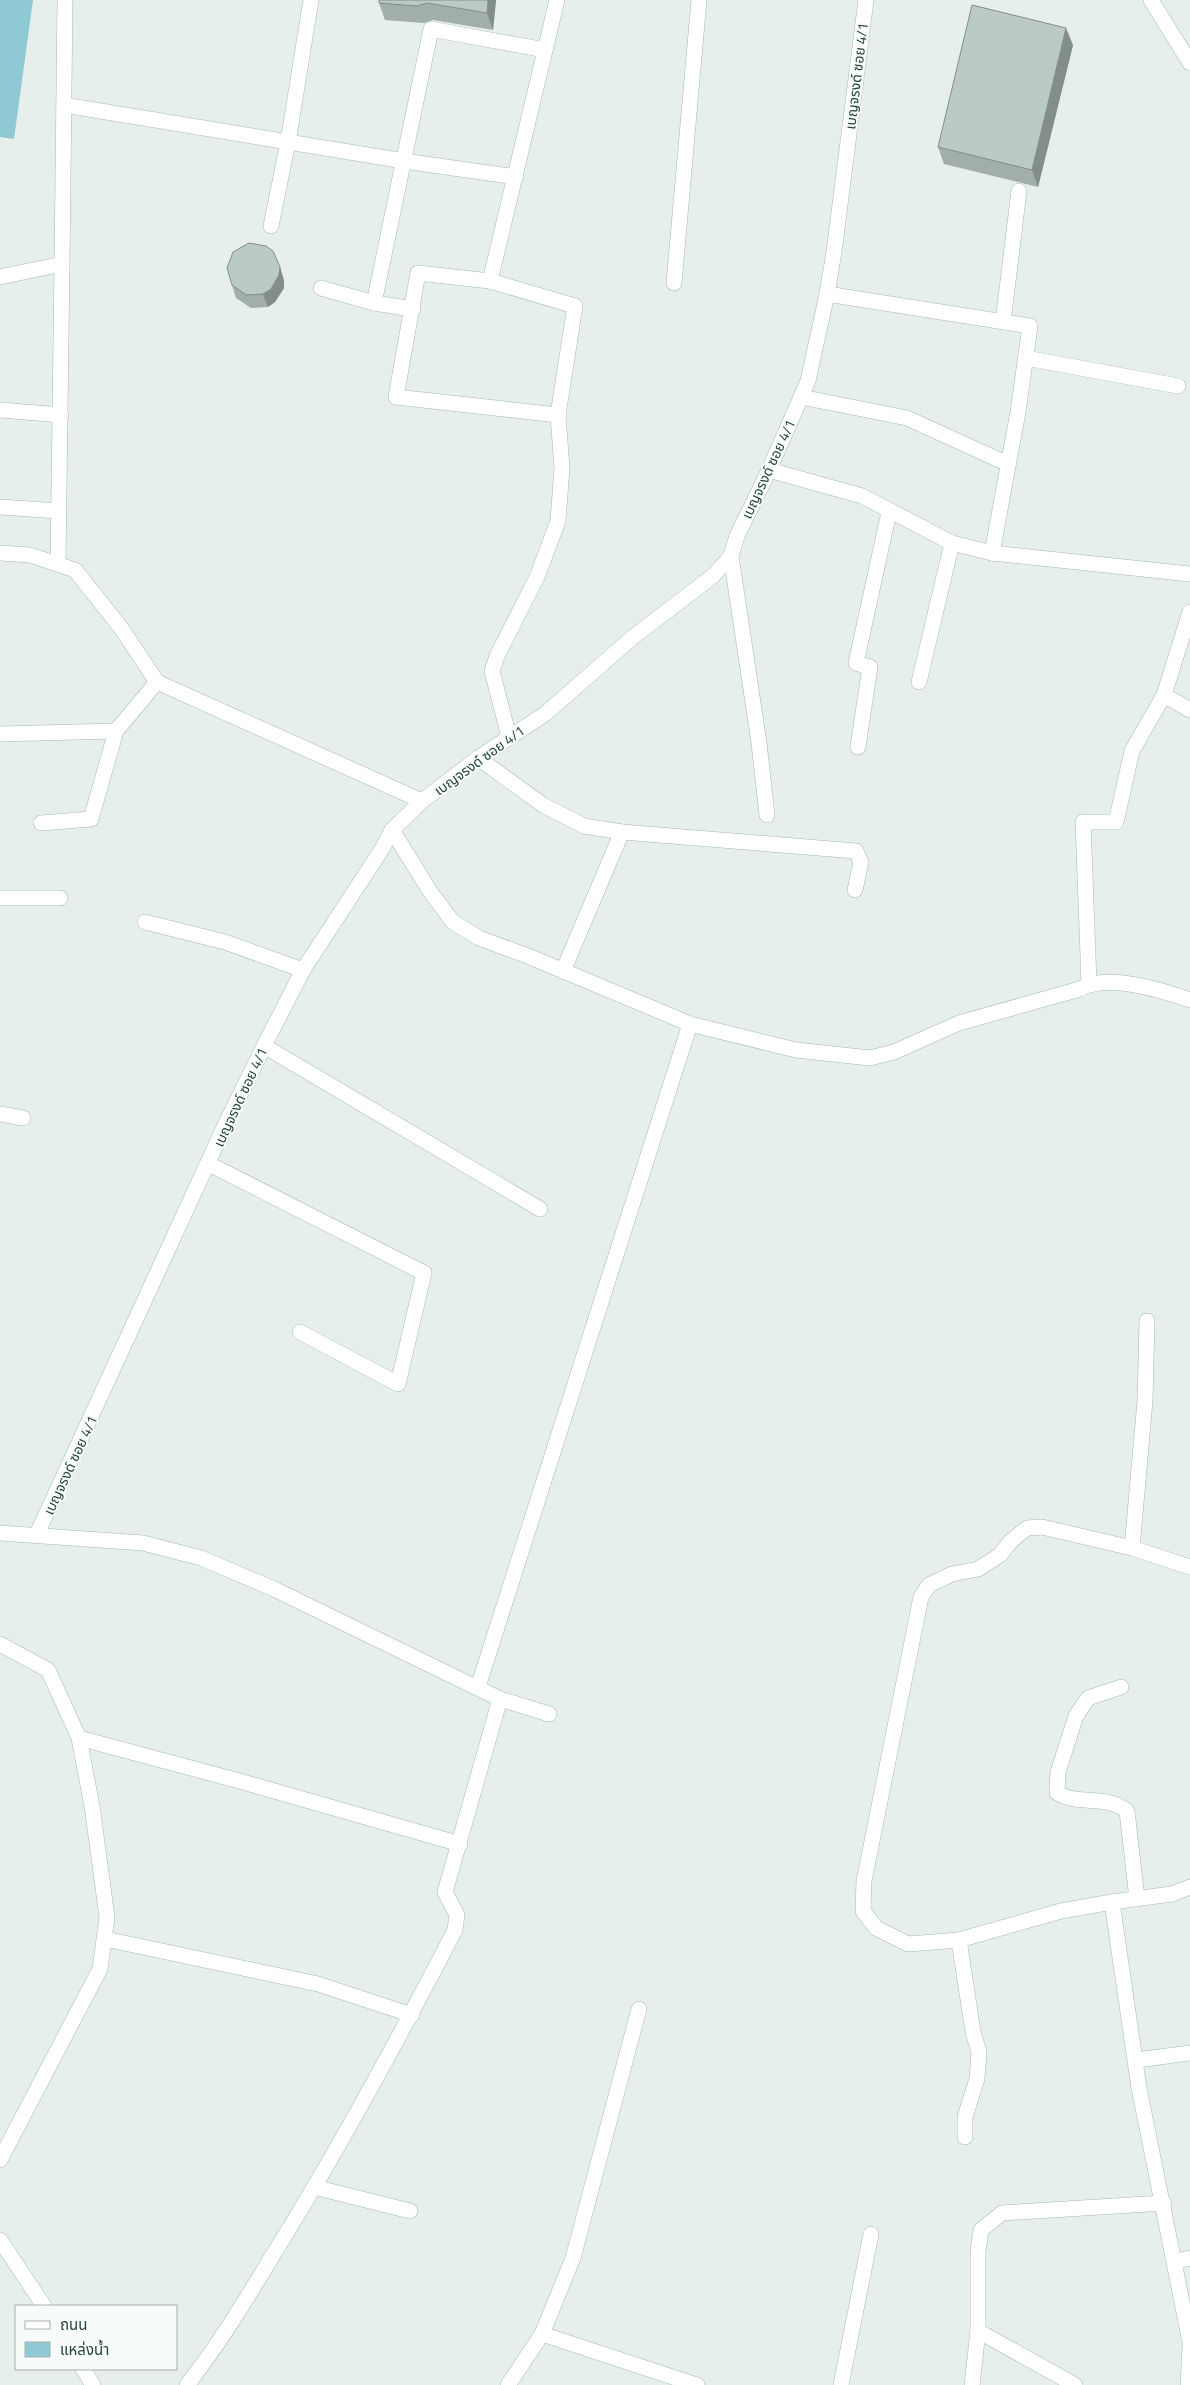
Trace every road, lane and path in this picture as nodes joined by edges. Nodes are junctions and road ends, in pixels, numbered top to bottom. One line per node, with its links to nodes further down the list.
1 (65, 0): 9 (street)
2 (312, 0): 10 (street)
3 (557, 0): 7 (street)
4 (699, 0): 18 (street)
5 (866, 0): 20 (street, เบญจรงด์ ซอย 4/1)
6 (1151, 0): 8 (street)
7 (545, 50): 11 (street); 12 (street)
8 (1190, 63)
9 (64, 105): 10 (street); 15 (street)
10 (288, 142): 11 (street); 14 (street)
11 (404, 161): 12 (street); 21 (street)
12 (516, 177): 17 (street)
13 (1019, 191): 23 (street)
14 (271, 226)
15 (62, 264): 16 (street); 28 (street)
16 (0, 277)
17 (490, 281): 22 (street); 29 (street)
18 (674, 284)
19 (321, 288): 21 (street)
20 (828, 294): 23 (street); 26 (street, เบญจรงด์ ซอย 4/1)
21 (374, 303): 22 (street)
22 (412, 309): 29 (street)
23 (1003, 322): 24 (street)
24 (1026, 358): 25 (street); 30 (street)
25 (1178, 386)
26 (801, 397): 30 (street); 31 (street, เบญจรงด์ ซอย 4/1)
27 (0, 410): 28 (street)
28 (60, 415): 33 (street)
29 (558, 415): 48 (street)
30 (1008, 464): 37 (street)
31 (769, 470): 34 (street); 38 (street, เบญจรงด์ ซอย 4/1)
32 (0, 507): 33 (street)
33 (59, 511): 39 (street)
34 (889, 512): 35 (street); 49 (street)
35 (952, 543): 37 (street); 43 (street)
36 (0, 553): 39 (street)
37 (992, 553): 40 (street)
38 (731, 556): 48 (street, เบญจรงด์ ซอย 4/1); 52 (street)
39 (58, 564): 42 (street)
40 (1190, 574)
41 (1190, 612): 44 (street)
42 (157, 682): 46 (street); 51 (street)
43 (919, 682)
44 (1164, 695): 45 (street); 62 (street)
45 (1190, 710)
46 (116, 731): 47 (street); 53 (street)
47 (0, 734)
48 (509, 737): 50 (street, เบญจรงด์ ซอย 4/1)
49 (858, 747)
50 (478, 758): 51 (street, เบญจรงด์ ซอย 4/1); 55 (street)
51 (422, 801): 54 (street, เบญจรงด์ ซอย 4/1)
52 (767, 815)
53 (41, 823)
54 (392, 830): 60 (street, เบญจรงด์ ซอย 4/1); 61 (street)
55 (622, 832): 56 (street); 61 (street)
56 (855, 890)
57 (0, 898): 58 (street)
58 (60, 898)
59 (145, 922): 60 (street)
60 (304, 970): 65 (street, เบญจรงด์ ซอย 4/1)
61 (563, 971): 64 (street)
62 (1089, 983): 63 (street); 64 (street)
63 (1190, 1000)
64 (690, 1024): 77 (street)
65 (264, 1046): 68 (street, เบญจรงด์ ซอย 4/1); 69 (street)
66 (0, 1114): 67 (street)
67 (23, 1118)
68 (209, 1164): 71 (street); 73 (street, เบญจรงด์ ซอย 4/1)
69 (540, 1209)
70 (1147, 1321): 74 (street)
71 (300, 1332)
72 (0, 1533): 73 (street)
73 (37, 1534): 77 (street)
74 (1132, 1548): 75 (street); 87 (street)
75 (1190, 1567)
76 (0, 1644): 81 (street)
77 (478, 1687): 79 (street)
78 (1121, 1687): 84 (street)
79 (500, 1699): 80 (street); 82 (street)
80 (549, 1714)
81 (79, 1738): 82 (street); 86 (street)
82 (460, 1844): 89 (street)
83 (1190, 1887): 84 (street)
84 (1137, 1898): 85 (street)
85 (1112, 1902): 87 (street); 91 (street)
86 (105, 1939): 89 (street); 93 (street)
87 (958, 1940): 92 (street)
88 (639, 2009): 103 (street)
89 (412, 2015): 94 (street)
90 (1190, 2053): 91 (street)
91 (1137, 2060): 95 (street)
92 (965, 2138)
93 (0, 2160)
94 (314, 2187): 96 (street); 109 (street)
95 (1164, 2203): 100 (street); 102 (street)
96 (410, 2211)
97 (871, 2234): 112 (street)
98 (0, 2240): 101 (street)
99 (1190, 2258): 100 (street)
100 (1175, 2262): 104 (street)
101 (43, 2305)
102 (978, 2331): 107 (street); 113 (street)
103 (542, 2334): 110 (street); 111 (street)
104 (1190, 2342)
105 (1190, 2347): 115 (street)
106 (84, 2370): 108 (street)
107 (1061, 2381): 114 (street)
108 (93, 2385)
109 (187, 2385)
110 (508, 2385)
111 (697, 2385)
112 (841, 2385)
113 (972, 2385)
114 (1075, 2385)
115 (1188, 2385)

